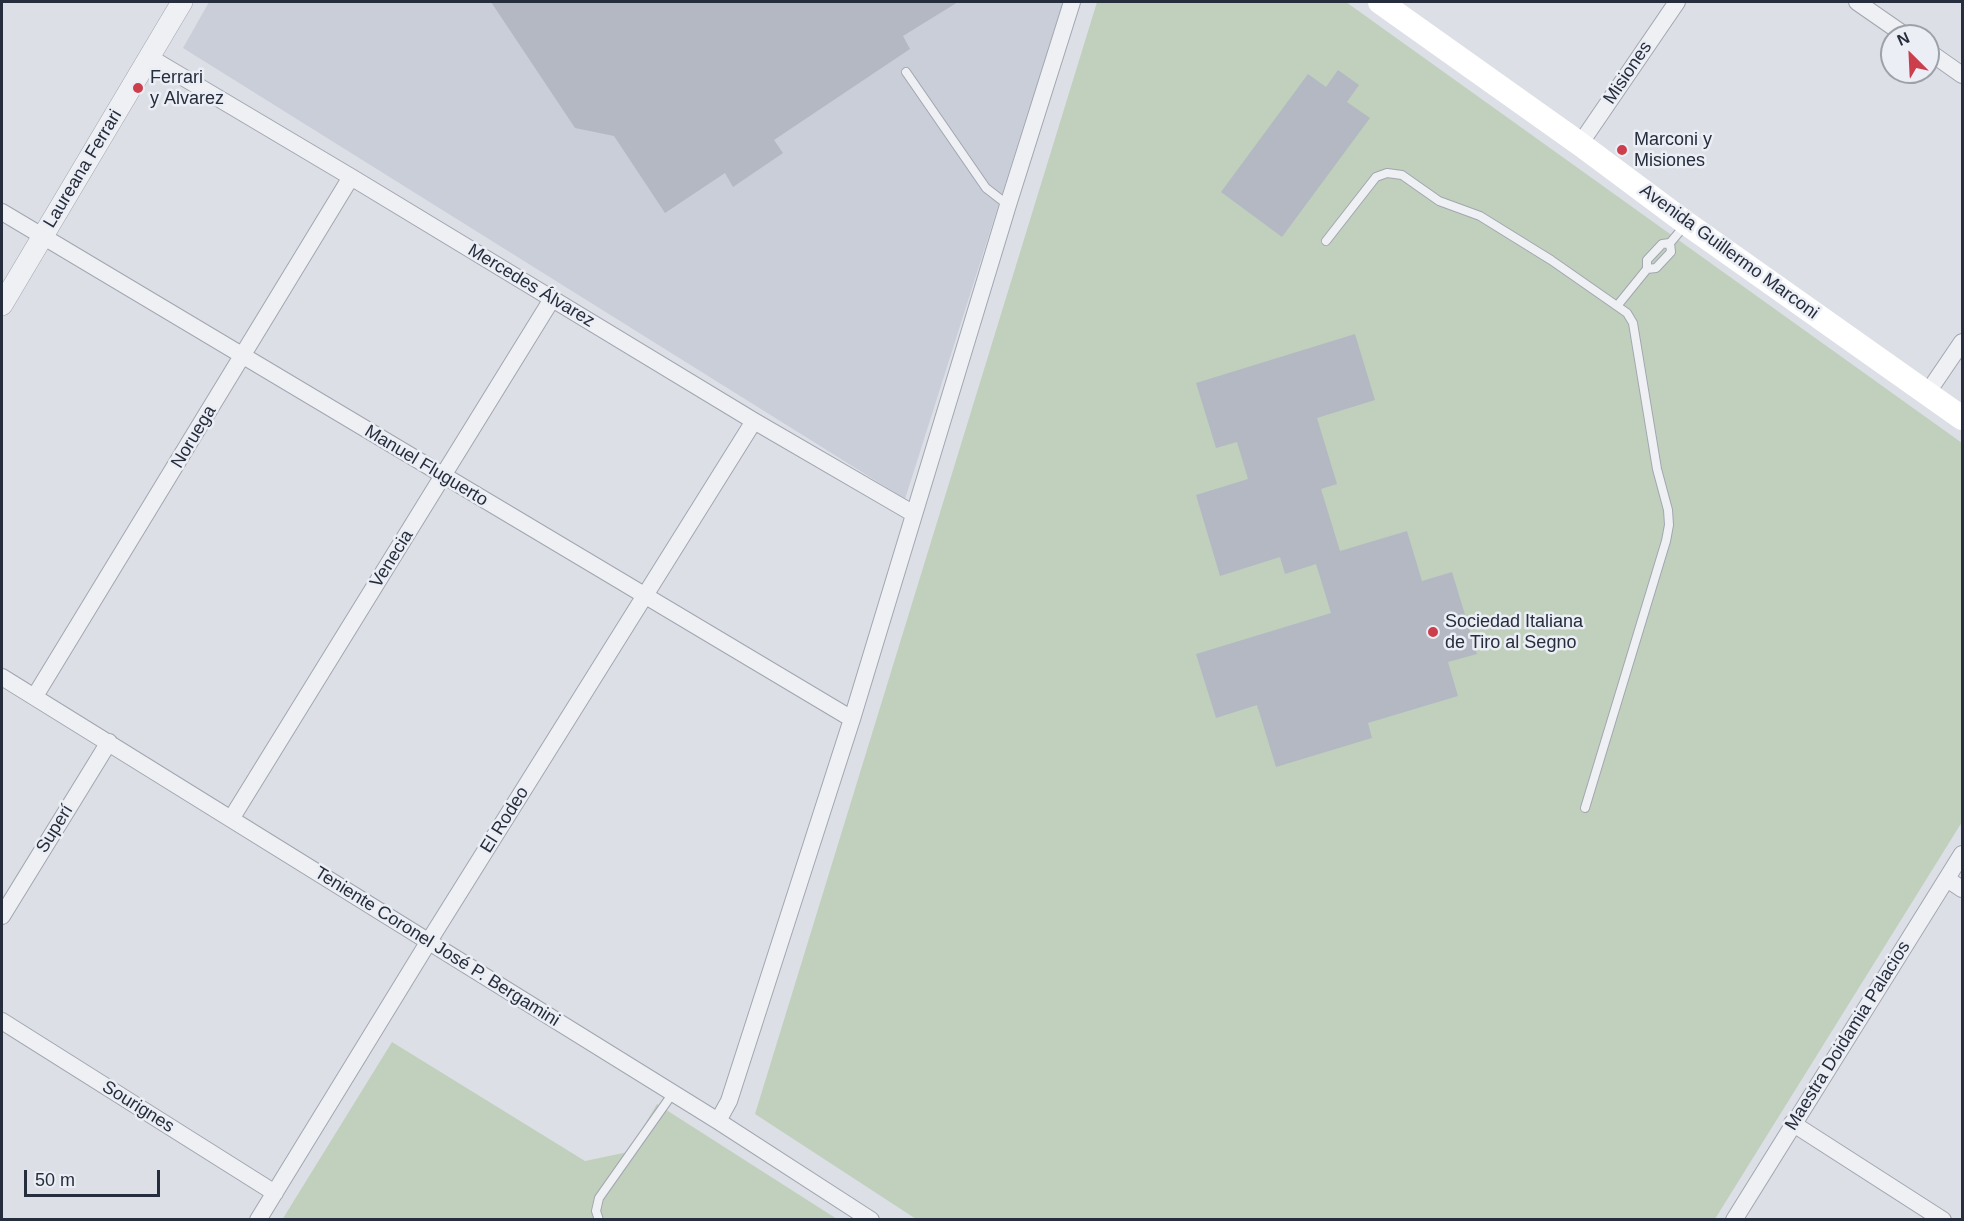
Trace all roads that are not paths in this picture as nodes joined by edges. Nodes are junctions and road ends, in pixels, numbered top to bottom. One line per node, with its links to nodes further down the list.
1 (182, 2): 7 (street, Laureana Ferrari)
2 (1072, 2): 13 (street)
3 (1380, 2): 11 (main road, Avenida Guillermo Marconi)
4 (1677, 2): 11 (street, Misiones)
5 (1857, 2): 6 (street)
6 (1889, 24)
7 (149, 57): 12 (street, Mercedes Álvarez); 16 (street, Laureana Ferrari)
8 (1940, 59): 10 (street)
9 (906, 72): 13 (lane)
10 (1962, 75)
11 (1580, 144): 15 (main road, Avenida Guillermo Marconi)
12 (351, 177): 20 (street, Mercedes Álvarez); 24 (street, Noruega)
13 (1008, 205): 29 (street)
14 (2, 212): 16 (street, Manuel Fluguerto)
15 (1686, 224): 18 (lane); 25 (main road, Avenida Guillermo Marconi)
16 (42, 236): 21 (street, Laureana Ferrari); 24 (street, Manuel Fluguerto)
17 (1326, 241): 22 (lane)
18 (1670, 243): 19 (lane); 19 (lane)
19 (1647, 269): 22 (lane)
20 (552, 299): 27 (street, Mercedes Álvarez); 28 (street, Venecia)
21 (2, 305)
22 (1617, 306): 35 (lane)
23 (1962, 342): 25 (street)
24 (243, 356): 28 (street, Manuel Fluguerto); 32 (street, Noruega)
25 (1928, 392): 26 (main road, Avenida Guillermo Marconi)
26 (1962, 418)
27 (754, 421): 29 (street, Mercedes Álvarez); 30 (street, El Rodeo)
28 (444, 476): 30 (street, Manuel Fluguerto); 36 (street, Venecia)
29 (914, 514): 33 (street)
30 (645, 597): 33 (street, Manuel Fluguerto); 41 (street, El Rodeo)
31 (2, 677): 32 (street, Teniente Coronel José P. Bergamini)
32 (35, 696): 34 (street, Teniente Coronel José P. Bergamini)
33 (852, 718): 44 (street)
34 (109, 742): 36 (street, Teniente Coronel José P. Bergamini); 40 (street, Superí)
35 (1585, 808)
36 (231, 819): 41 (street, Teniente Coronel José P. Bergamini)
37 (1962, 854): 38 (street, Maestra Doidamia Palacios)
38 (1947, 879): 39 (street); 45 (street, Maestra Doidamia Palacios)
39 (1962, 889)
40 (2, 916)
41 (429, 941): 43 (street, Teniente Coronel José P. Bergamini); 46 (street, El Rodeo)
42 (2, 1021): 46 (street, Sourignes)
43 (673, 1093): 44 (street, Teniente Coronel José P. Bergamini); 48 (lane)
44 (718, 1121): 49 (street, Teniente Coronel José P. Bergamini)
45 (1792, 1123): 50 (street, Maestra Doidamia Palacios); 51 (street)
46 (275, 1193): 47 (street, El Rodeo)
47 (258, 1220)
48 (600, 1220)
49 (871, 1220)
50 (1734, 1220)
51 (1943, 1220)

